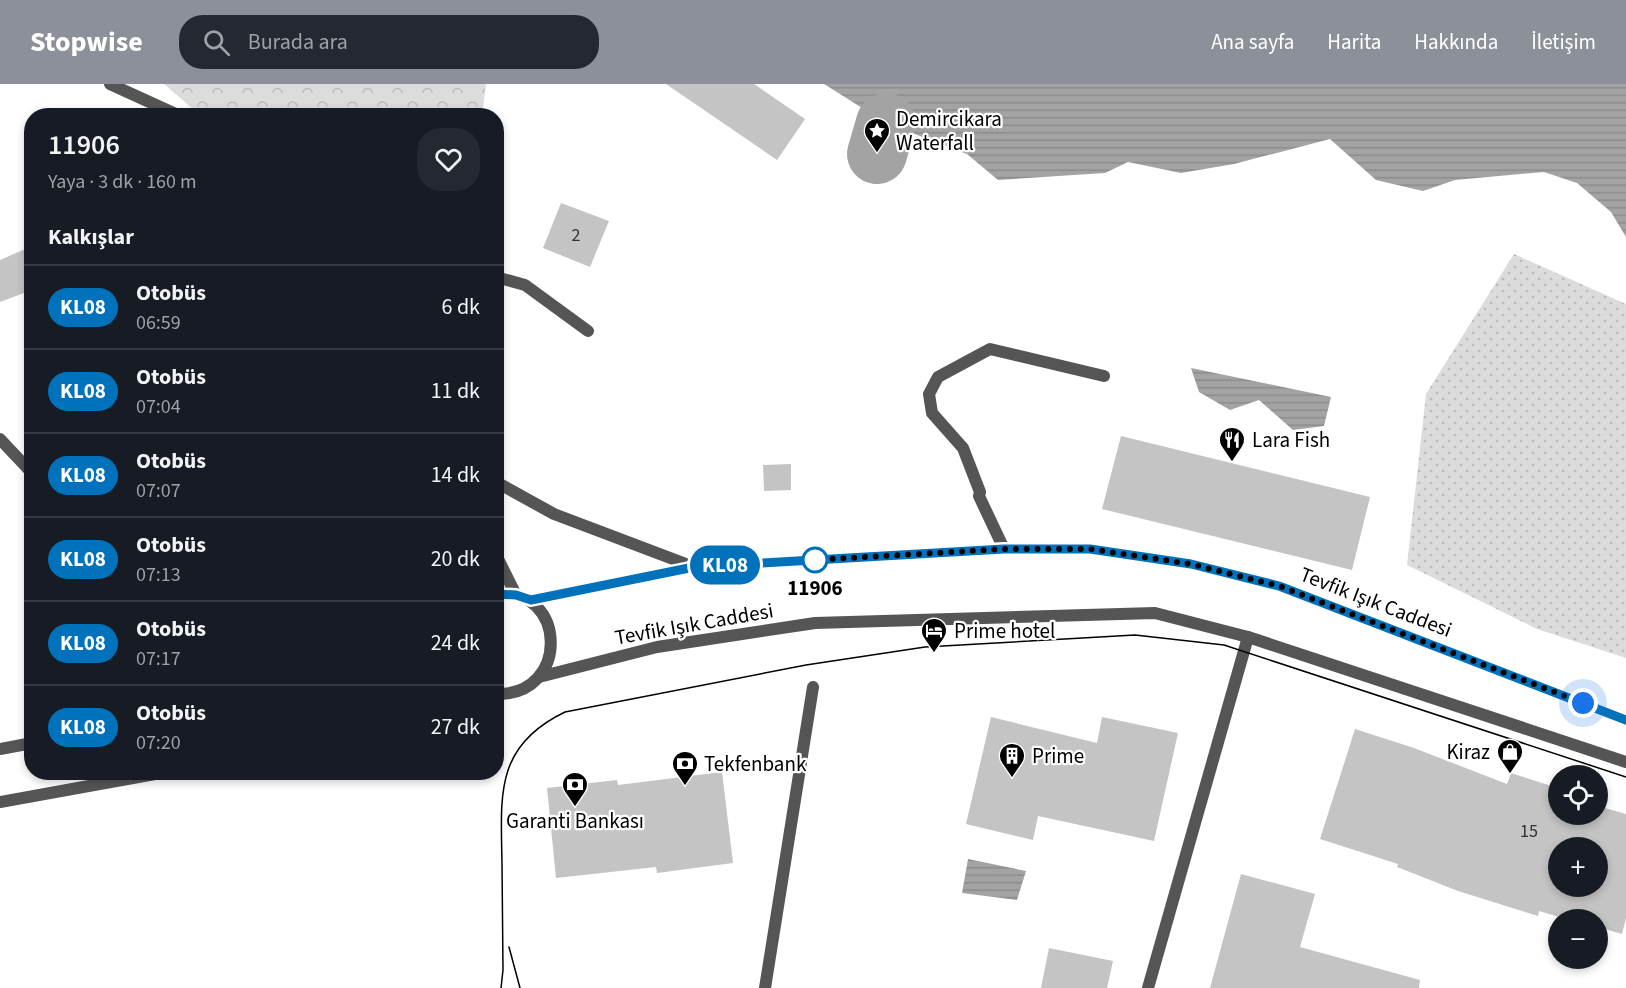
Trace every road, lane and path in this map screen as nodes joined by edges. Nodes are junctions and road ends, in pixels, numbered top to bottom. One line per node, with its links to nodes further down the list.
1 (110, 84): 2 (street)
2 (162, 108)
3 (504, 279): 4 (street)
4 (588, 331)
5 (1104, 376): 9 (street)
6 (0, 439): 7 (street)
7 (24, 464)
8 (504, 486): 10 (street)
9 (1004, 549): 10 (street, Tevfik Işık Caddesi); 19 (street, Tevfik Işık Caddesi)
10 (694, 567): 14 (street, Tevfik Işık Caddesi)
11 (504, 571): 13 (street)
12 (504, 594): 13 (street)
13 (516, 595): 14 (street)
14 (531, 600): 16 (street)
15 (1248, 637): 16 (street, Tevfik Işık Caddesi); 22 (street, Tevfik Işık Caddesi); 26 (street)
16 (539, 677): 18 (street)
17 (813, 687): 25 (street)
18 (504, 694)
19 (1626, 720)
20 (24, 744): 21 (street)
21 (0, 749)
22 (1626, 762)
23 (122, 780): 24 (street)
24 (0, 802)
25 (765, 988)
26 (1148, 988)

